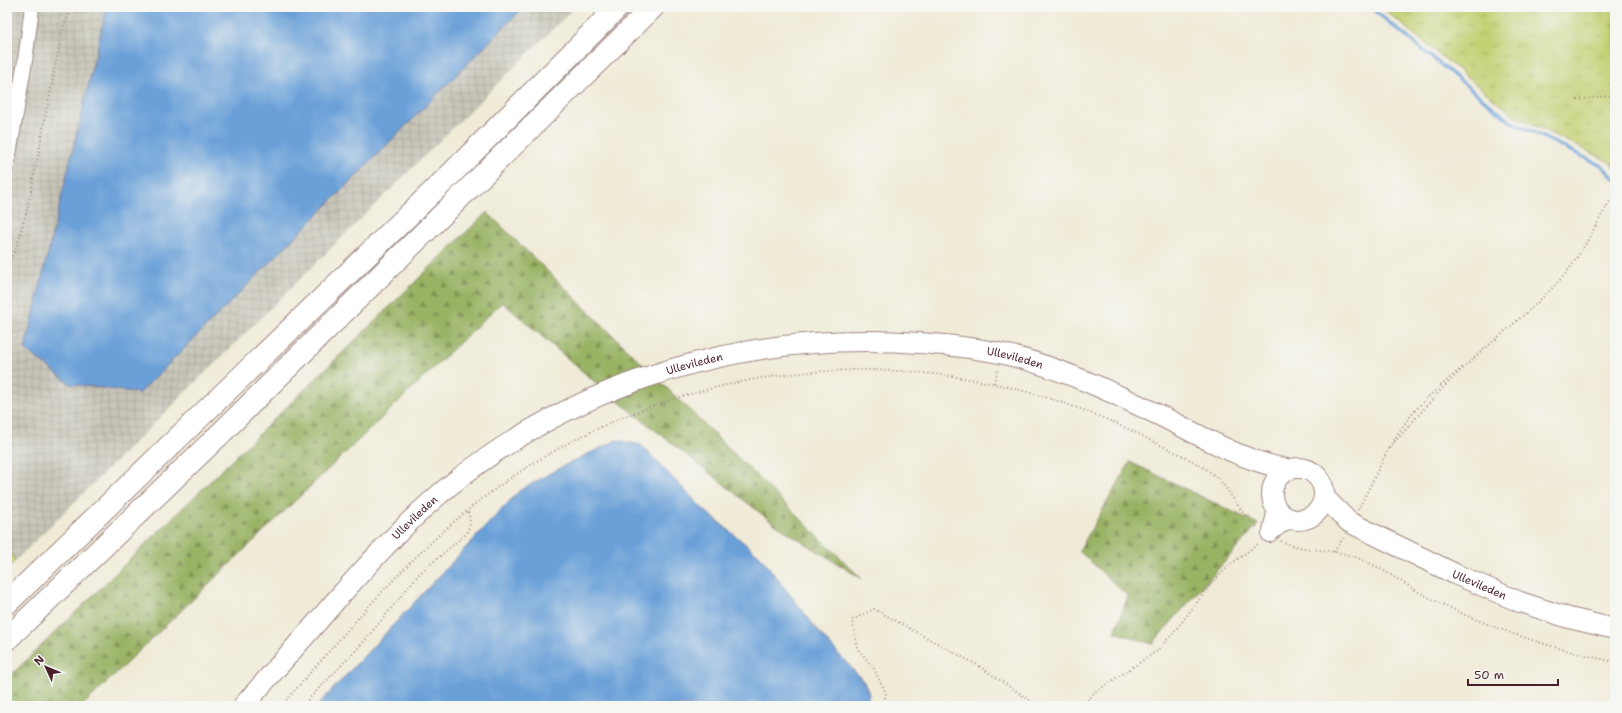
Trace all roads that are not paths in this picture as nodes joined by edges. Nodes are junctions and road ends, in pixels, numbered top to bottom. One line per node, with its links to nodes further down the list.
1 (32, 7): 5 (street)
2 (42, 7): 5 (street)
3 (618, 7): 15 (highway)
4 (653, 7): 17 (highway)
5 (26, 62): 6 (street)
6 (7, 166)
7 (1248, 460): 8 (main road, Ullevileden); 9 (main road, Ullevileden); 18 (main road, Ullevileden)
8 (1287, 470): 9 (main road); 10 (main road)
9 (1272, 486): 11 (main road)
10 (1324, 498): 12 (main road); 14 (main road, Ullevileden)
11 (1275, 508): 13 (main road); 13 (street)
12 (1312, 516): 13 (main road); 14 (main road, Ullevileden)
13 (1291, 520)
14 (1350, 524): 16 (main road, Ullevileden)
15 (7, 603)
16 (1615, 630)
17 (7, 639)
18 (243, 706)

